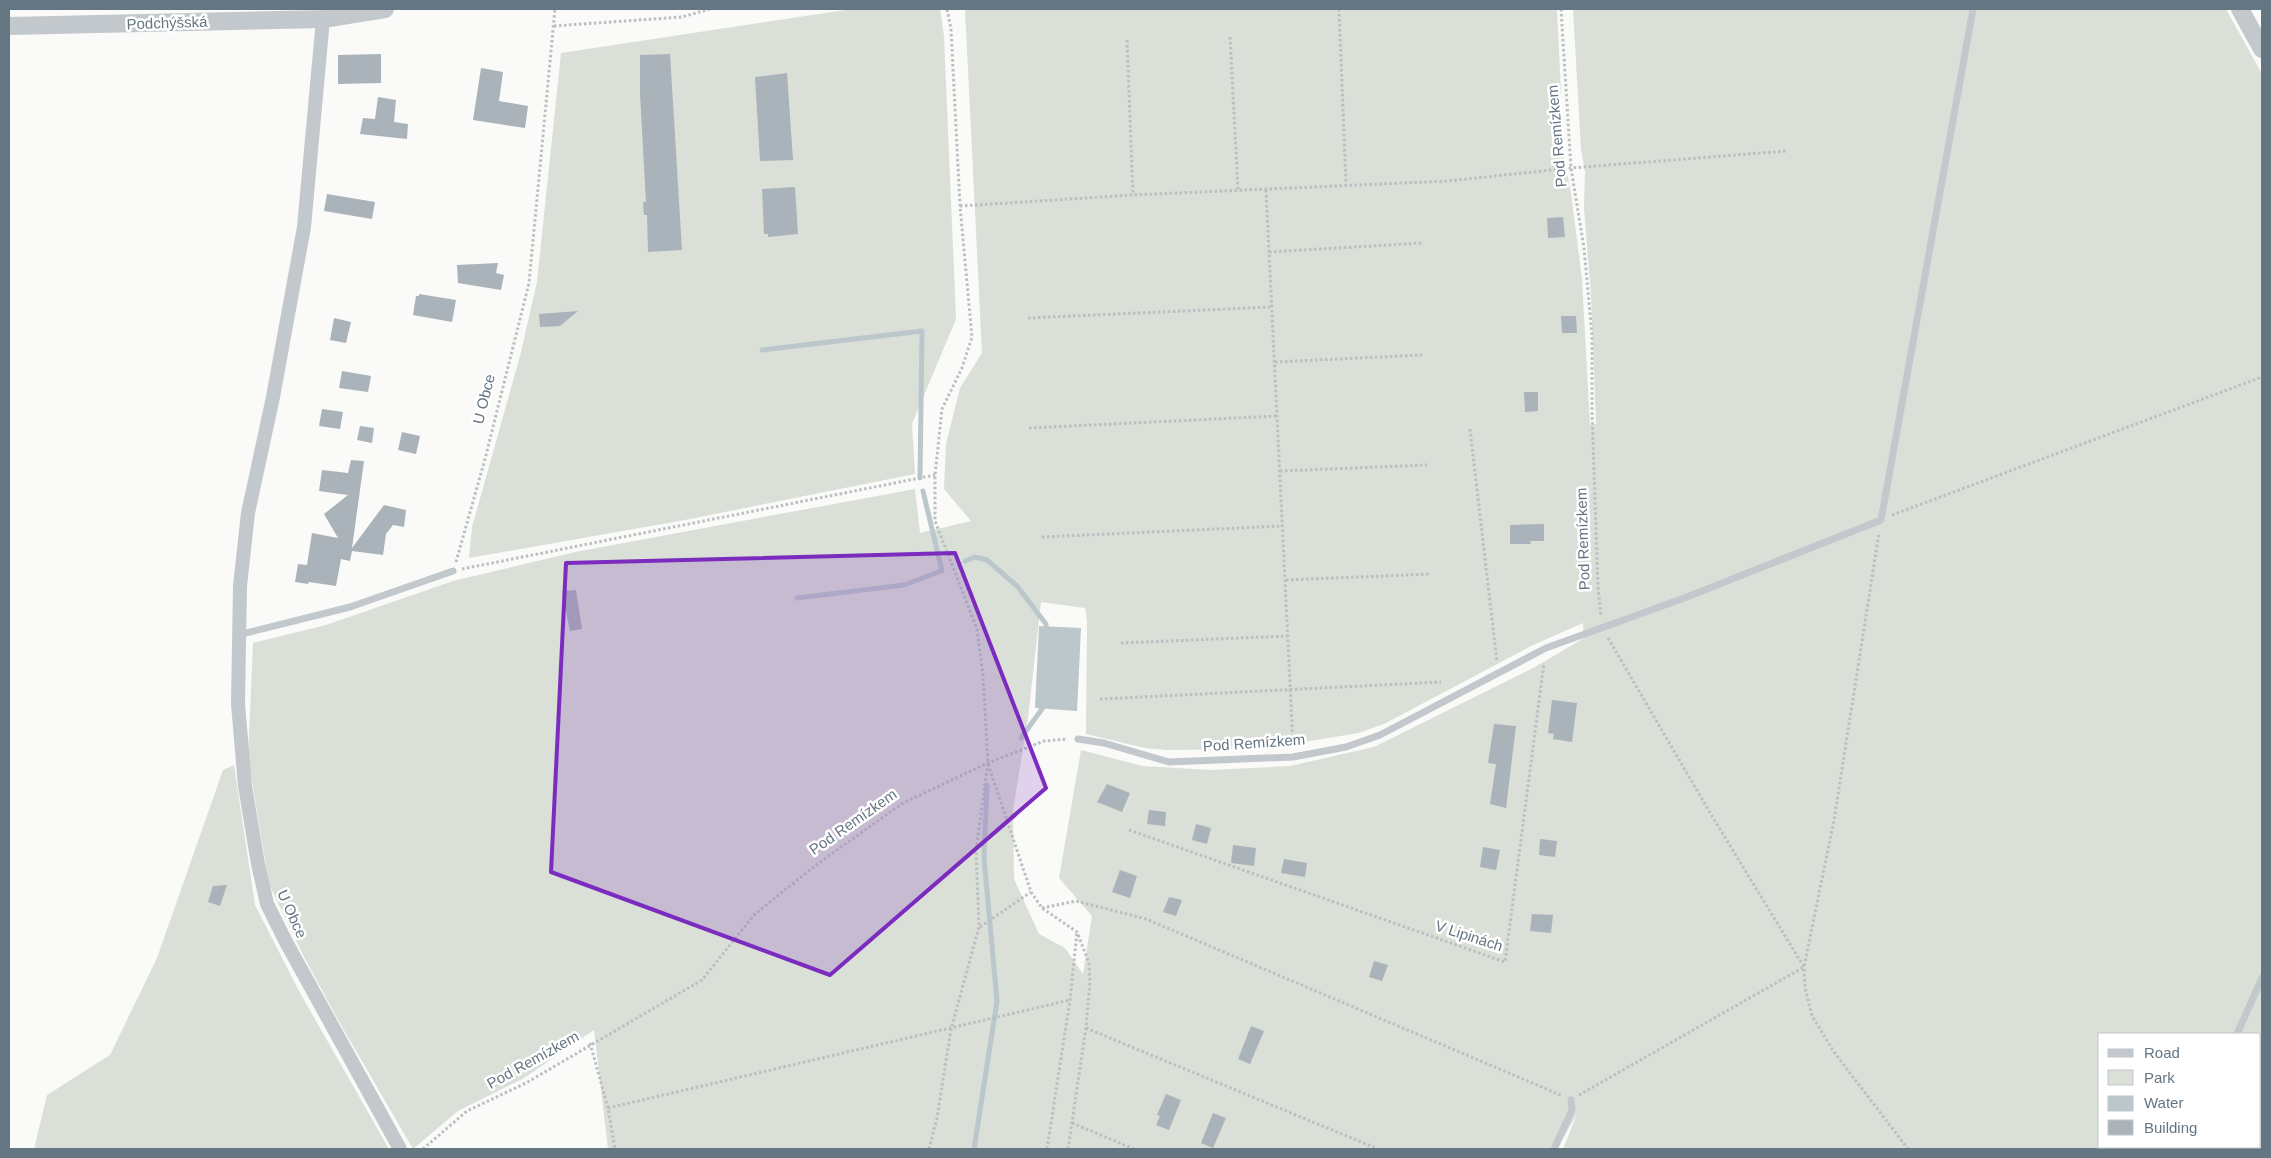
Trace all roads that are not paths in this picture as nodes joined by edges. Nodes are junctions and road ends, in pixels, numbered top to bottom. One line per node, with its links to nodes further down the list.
1 (385, 9): 4 (street, Podchýšská)
2 (1973, 9): 9 (lane, Pod Remízkem)
3 (2240, 9): 6 (street)
4 (323, 19): 5 (street, Podchýšská); 8 (street, U Obce)
5 (9, 26)
6 (2262, 49)
7 (453, 571): 8 (lane)
8 (238, 635): 13 (street, U Obce)
9 (1078, 739)
10 (2262, 978): 11 (lane)
11 (2237, 1033)
12 (1572, 1100): 14 (lane)
13 (400, 1149)
14 (1554, 1149)

